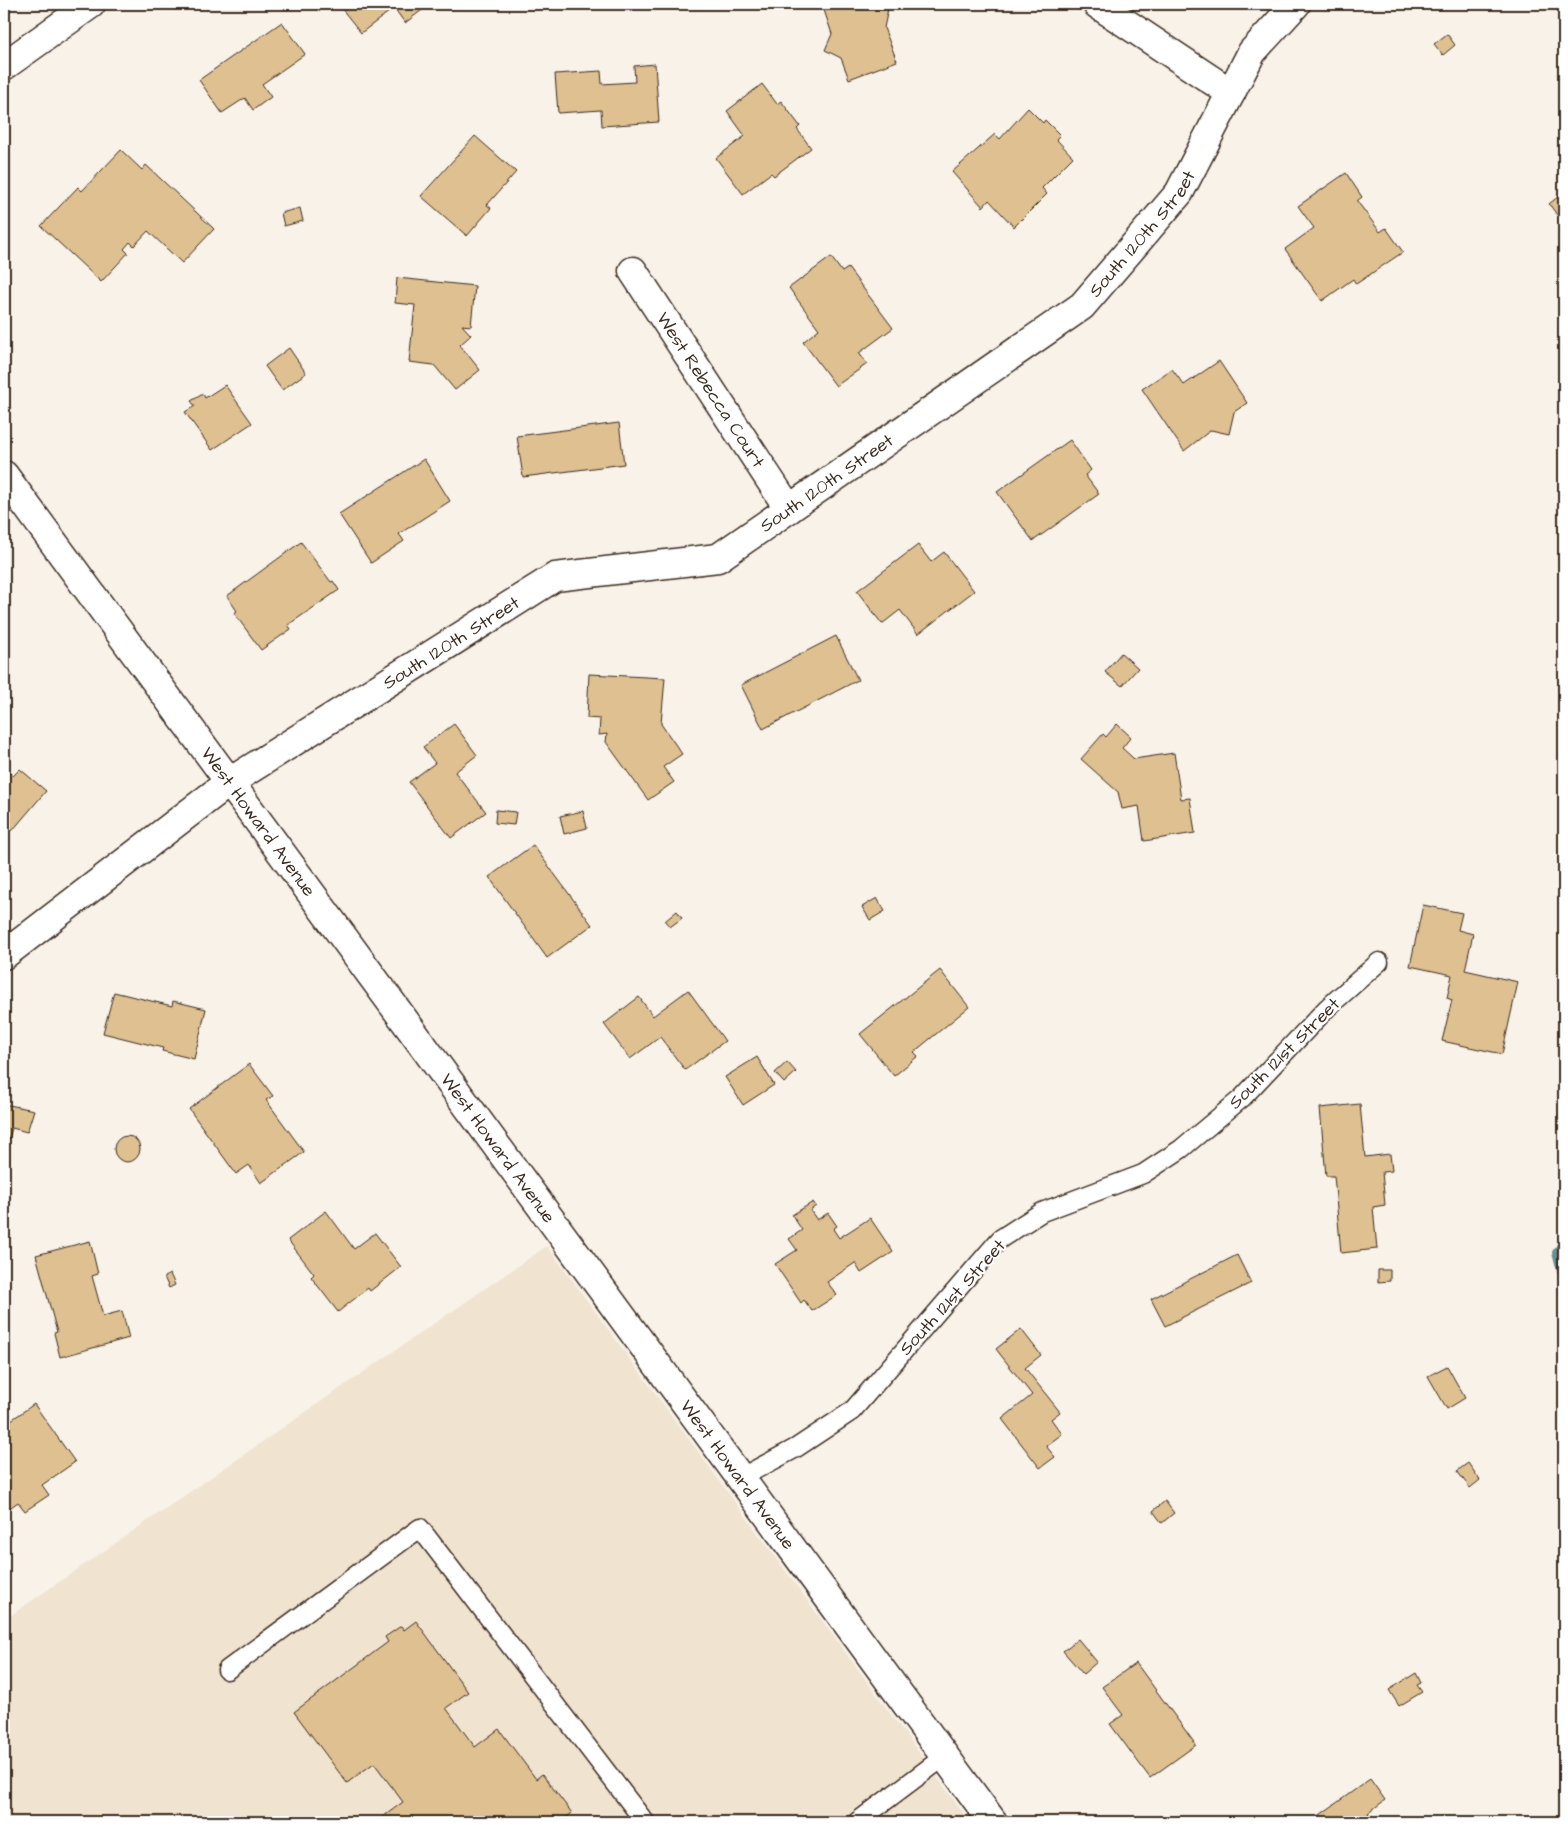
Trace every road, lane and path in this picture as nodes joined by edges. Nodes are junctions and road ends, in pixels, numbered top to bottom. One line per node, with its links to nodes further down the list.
1 (91, 4): 4 (street)
2 (1096, 4): 5 (street)
3 (1296, 4): 5 (street, South 120th Street)
4 (4, 66)
5 (1231, 93): 8 (street, South 120th Street)
6 (633, 271): 8 (street, West Rebecca Court)
7 (4, 474): 9 (street, West Howard Avenue)
8 (789, 509): 9 (street, South 120th Street)
9 (228, 783): 10 (street, South 120th Street); 12 (street, West Howard Avenue)
10 (4, 956)
11 (1379, 962): 12 (lane, South 121st Street)
12 (740, 1478): 14 (street, West Howard Avenue)
13 (227, 1670): 15 (lane)
14 (945, 1756): 16 (lane); 17 (street, West Howard Avenue)
15 (645, 1822)
16 (857, 1822)
17 (993, 1822)

